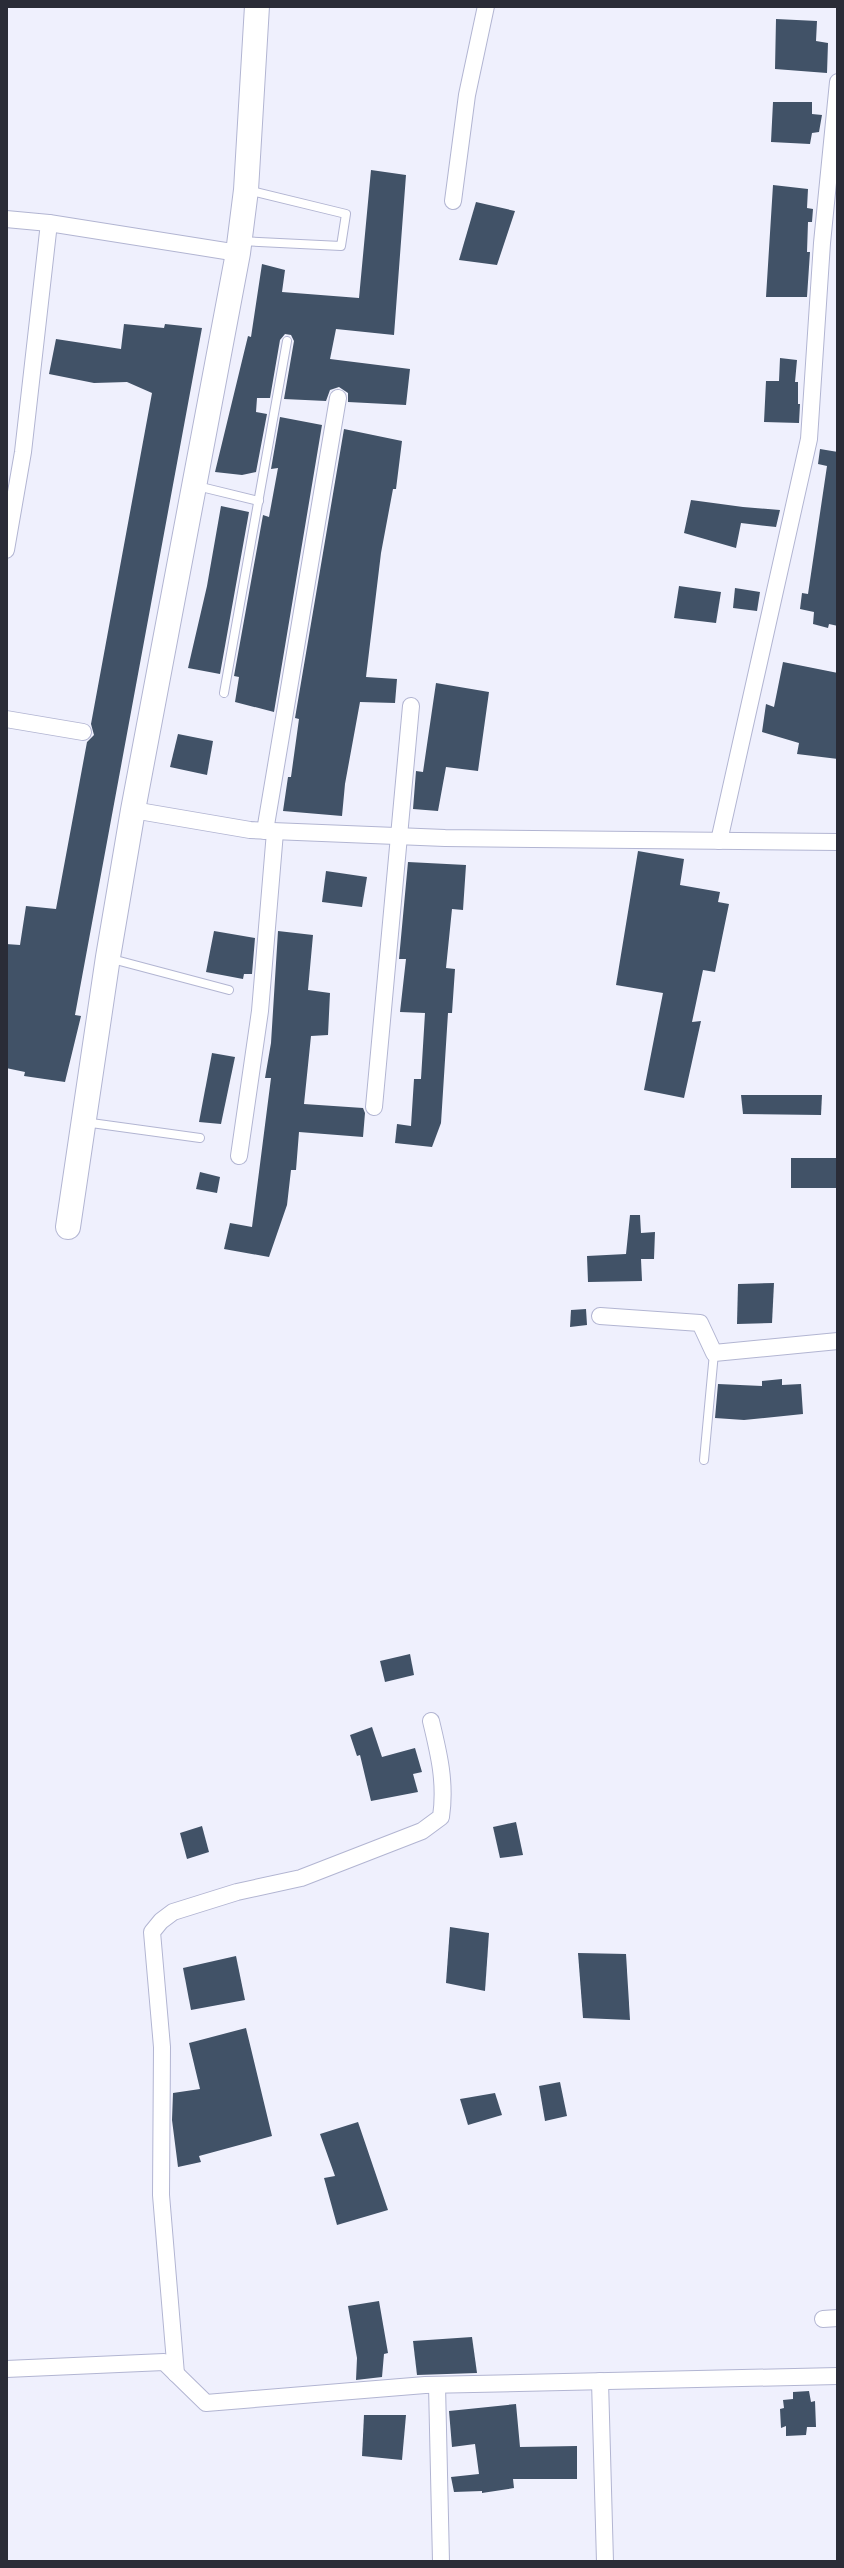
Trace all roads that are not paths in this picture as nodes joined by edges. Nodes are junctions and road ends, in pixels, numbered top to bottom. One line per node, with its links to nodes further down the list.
1 (257, 6): 4 (street)
2 (486, 6): 5 (street)
3 (838, 82): 21 (street)
4 (246, 190): 8 (street); 8 (lane)
5 (453, 201)
6 (6, 219): 7 (street)
7 (49, 223): 8 (street); 13 (street)
8 (239, 247): 11 (street)
9 (287, 341): 12 (lane)
10 (338, 398): 19 (street)
11 (194, 486): 12 (lane); 18 (street)
12 (259, 501): 14 (lane)
13 (6, 550)
14 (224, 693)
15 (411, 706): 20 (street)
16 (6, 719): 17 (street)
17 (83, 732)
18 (133, 810): 19 (street); 23 (street)
19 (270, 831): 20 (street); 28 (street)
20 (398, 836): 21 (street); 25 (street)
21 (719, 841): 22 (street)
22 (838, 842)
23 (108, 957): 24 (lane); 26 (street)
24 (229, 990)
25 (374, 1107)
26 (84, 1122): 27 (lane); 29 (street)
27 (200, 1138)
28 (239, 1156)
29 (68, 1227)
30 (600, 1316): 32 (street)
31 (838, 1341): 32 (street)
32 (714, 1353): 33 (lane)
33 (704, 1460)
34 (431, 1721): 36 (street)
35 (6, 2369): 36 (street)
36 (176, 2374): 39 (street)
37 (838, 2376): 38 (street)
38 (600, 2381): 39 (street); 41 (street)
39 (437, 2385): 40 (street)
40 (441, 2562)
41 (605, 2562)

